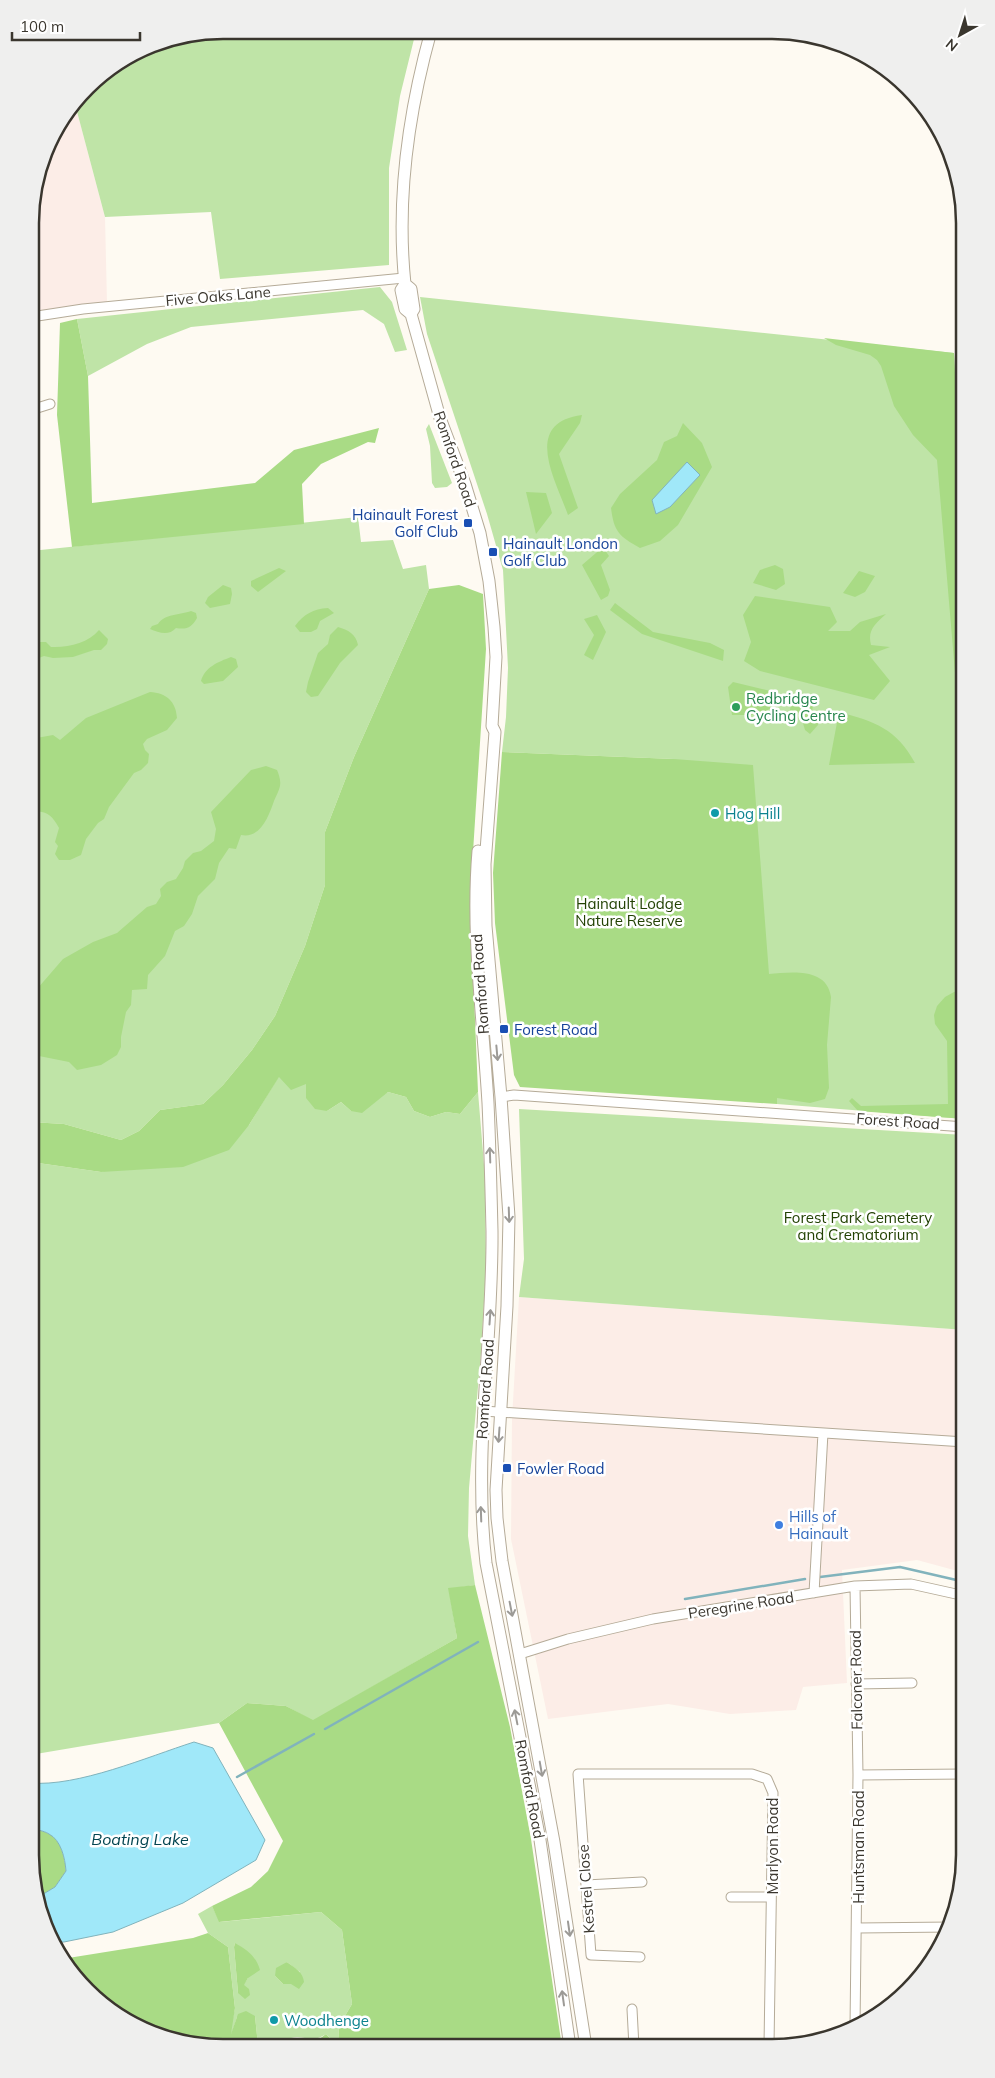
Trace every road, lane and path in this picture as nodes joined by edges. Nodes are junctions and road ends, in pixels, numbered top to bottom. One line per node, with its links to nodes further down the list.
1 (429, 39): 2 (main road, Romford Road)
2 (405, 281): 3 (street, Five Oaks Lane); 6 (main road, Romford Road)
3 (39, 316)
4 (50, 404): 5 (street)
5 (39, 407)
6 (492, 726): 7 (main road, Romford Road, one-way to 7); 9 (main road, Romford Road, one-way to 6)
7 (501, 1097): 8 (street, Forest Road); 10 (main road, Romford Road, one-way to 10)
8 (956, 1125)
9 (483, 1410): 10 (street); 31 (main road, Romford Road, one-way to 9)
10 (500, 1412): 11 (street); 16 (main road, Romford Road, one-way to 16)
11 (823, 1433): 12 (street); 14 (street)
12 (956, 1441)
13 (855, 1586): 14 (street, Peregrine Road); 15 (street, Peregrine Road); 18 (street, Falconer Road)
14 (814, 1593): 16 (street, Peregrine Road)
15 (956, 1594)
16 (520, 1654): 32 (main road, Romford Road, one-way to 32)
17 (912, 1683): 18 (street)
18 (856, 1684): 21 (street, Falconer Road)
19 (578, 1774): 23 (street, Kestrel Close); 25 (street, Marlyon Road)
20 (956, 1774): 21 (street, Huntsman Road)
21 (858, 1775): 27 (street, Huntsman Road)
22 (642, 1882): 23 (street)
23 (586, 1886): 28 (street, Kestrel Close)
24 (731, 1897): 25 (street)
25 (771, 1897): 34 (street, Marlyon Road)
26 (941, 1927): 27 (street)
27 (858, 1928): 30 (street, Huntsman Road)
28 (640, 1957)
29 (632, 2009): 33 (street)
30 (855, 2019)
31 (569, 2039)
32 (585, 2039)
33 (634, 2039)
34 (770, 2039)

